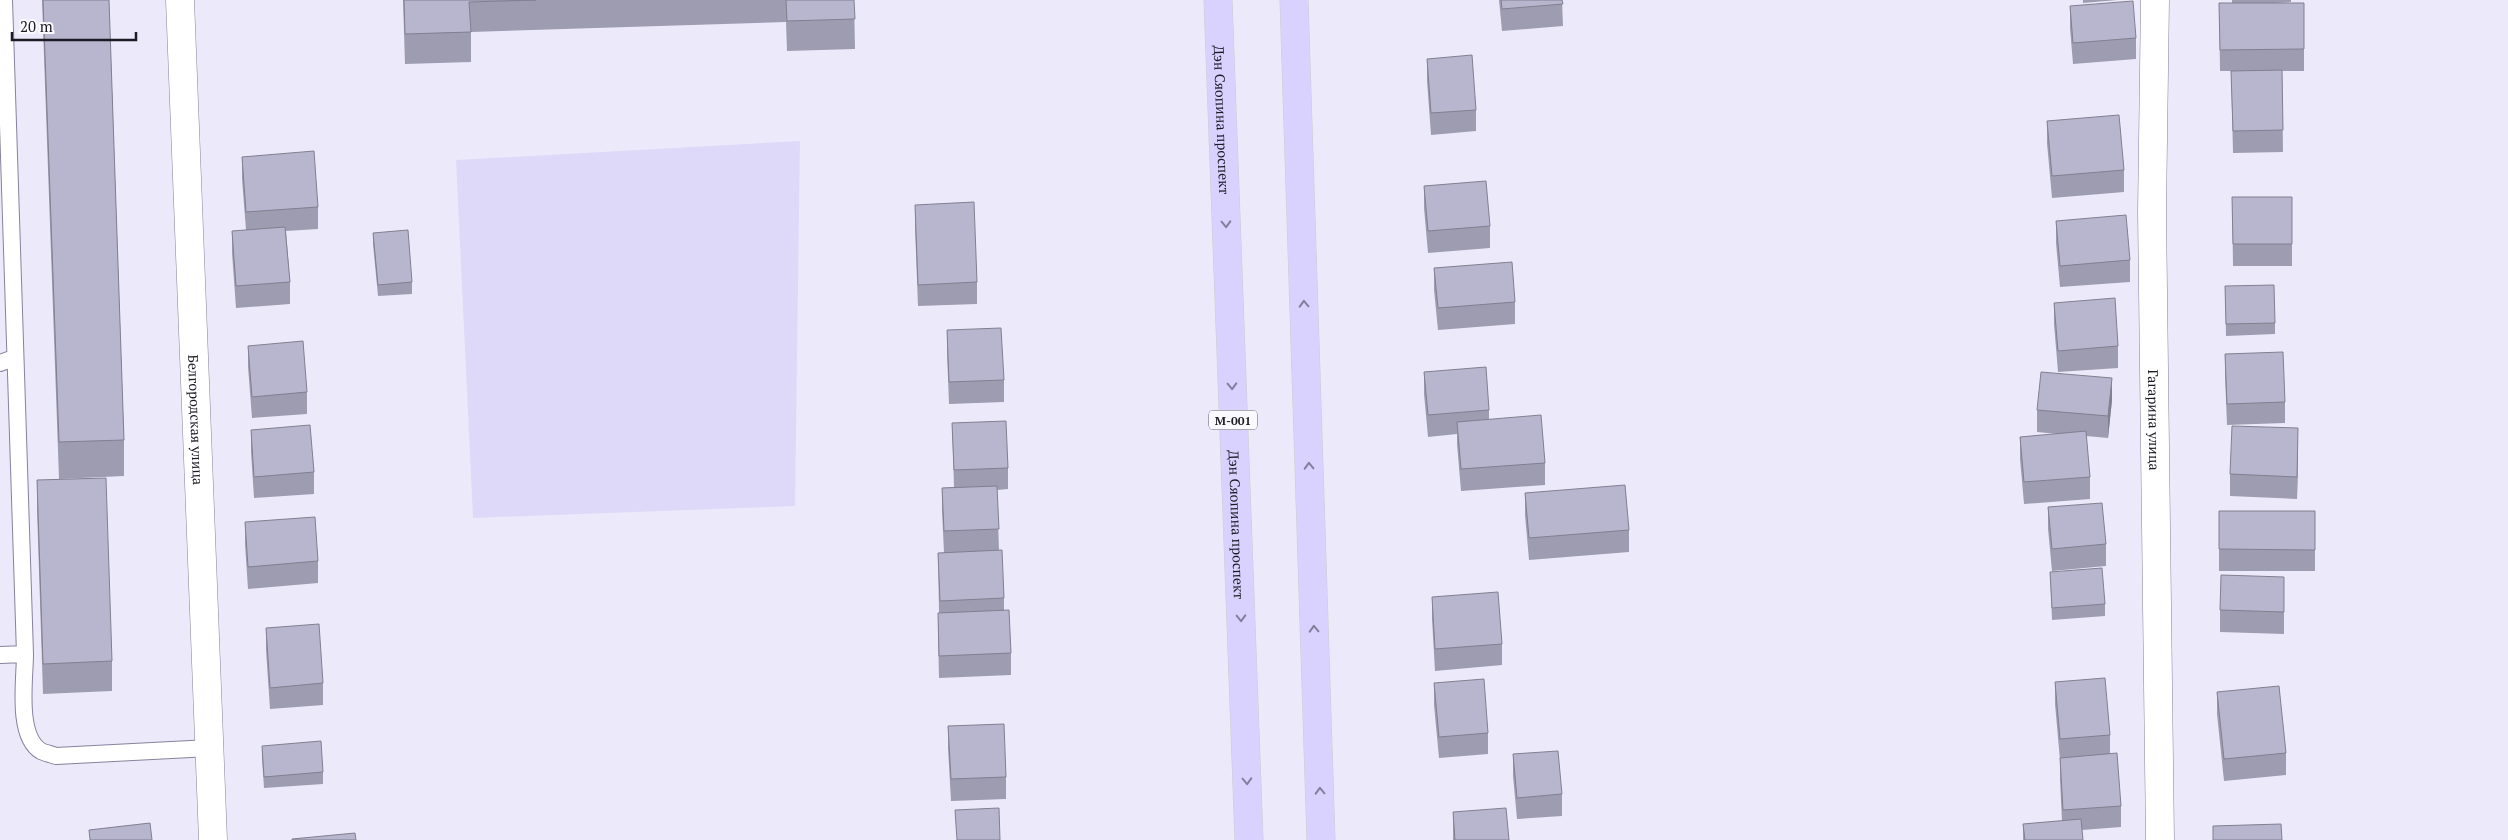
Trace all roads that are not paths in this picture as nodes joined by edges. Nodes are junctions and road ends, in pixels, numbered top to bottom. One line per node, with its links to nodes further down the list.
1 (4, 0): 6 (lane)
2 (180, 0): 9 (street, Белгородская улица)
3 (1218, 0): 11 (main road, Дэн Сяопина проспект / M-001, one-way to 11)
4 (1294, 0): 12 (main road, one-way to 4)
5 (2155, 0): 13 (street, Гагарина улица)
6 (7, 360): 7 (lane)
7 (25, 654): 8 (lane); 9 (lane)
8 (0, 656)
9 (210, 748): 10 (street, Белгородская улица)
10 (213, 840)
11 (1249, 840)
12 (1321, 840)
13 (2160, 840)

